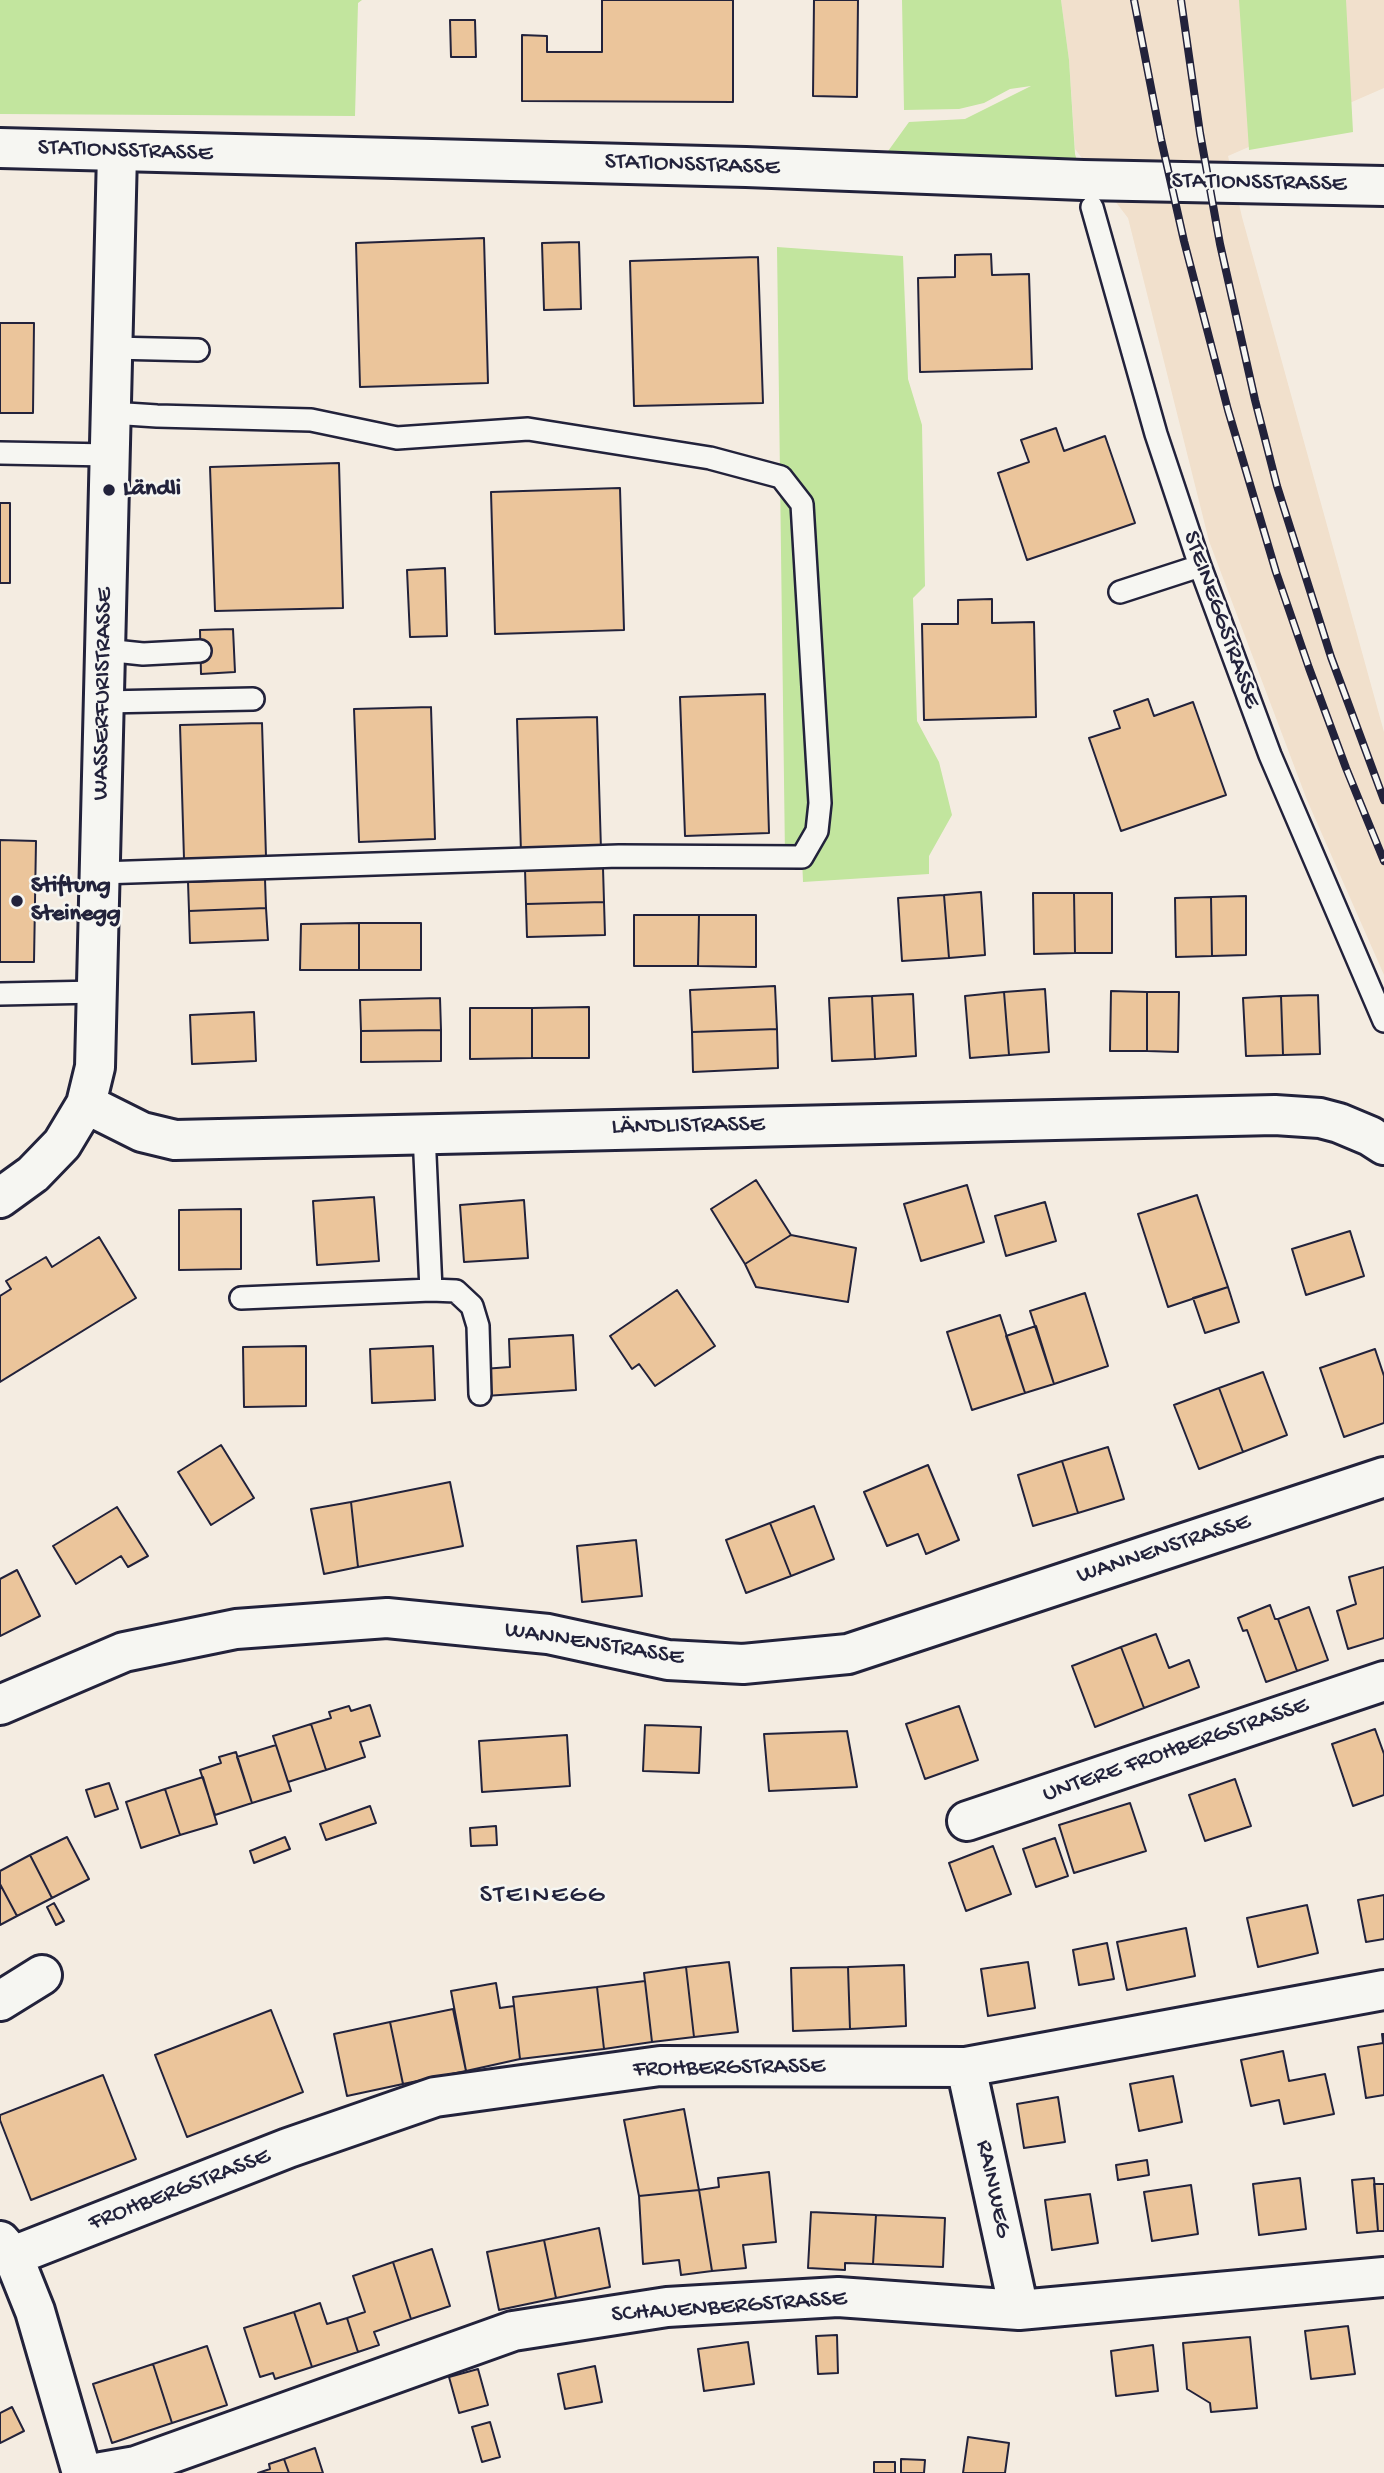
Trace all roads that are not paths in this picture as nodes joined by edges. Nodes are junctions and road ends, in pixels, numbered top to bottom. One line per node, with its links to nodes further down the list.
1 (0, 148): 2 (street, STATIONSSTRASSE)
2 (117, 153): 3 (street, STATIONSSTRASSE); 5 (street, WASSERFURISTRASSE)
3 (1384, 186)
4 (1092, 207): 10 (lane, STEINEGGSTRASSE)
5 (113, 348): 6 (lane); 7 (street, WASSERFURISTRASSE)
6 (198, 350)
7 (111, 413): 9 (street, WASSERFURISTRASSE); 16 (lane)
8 (0, 453): 9 (lane)
9 (110, 455): 12 (street, WASSERFURISTRASSE)
10 (1200, 566): 11 (lane); 19 (lane, STEINEGGSTRASSE)
11 (1120, 592)
12 (105, 650): 13 (lane); 15 (street, WASSERFURISTRASSE)
13 (200, 651)
14 (253, 699): 15 (lane)
15 (104, 702): 16 (street, WASSERFURISTRASSE)
16 (100, 873): 17 (street, WASSERFURISTRASSE)
17 (98, 992): 18 (lane); 20 (street, WASSERFURISTRASSE)
18 (0, 994)
19 (1384, 1021)
20 (86, 1104): 21 (street, LÄNDLISTRASSE); 23 (street, WASSERFURISTRASSE)
21 (424, 1133): 22 (street, LÄNDLISTRASSE); 24 (lane)
22 (1384, 1145)
23 (0, 1198)
24 (431, 1290): 25 (lane); 26 (lane)
25 (241, 1298)
26 (480, 1394)
27 (1384, 1477): 29 (street, WANNENSTRASSE)
28 (1384, 1681): 30 (street, UNTERE FROHBERGSTRASSE)
29 (0, 1706)
30 (967, 1821)
31 (42, 1975): 33 (street)
32 (1384, 1990): 34 (street, FROHBERGSTRASSE)
33 (0, 2001)
34 (965, 2067): 35 (street, FROHBERGSTRASSE); 37 (street, RAINWEG)
35 (6, 2249): 38 (street)
36 (1384, 2277): 37 (street, SCHAUENBERGSTRASSE)
37 (1019, 2310): 39 (street, SCHAUENBERGSTRASSE)
38 (82, 2473)
39 (96, 2473)

